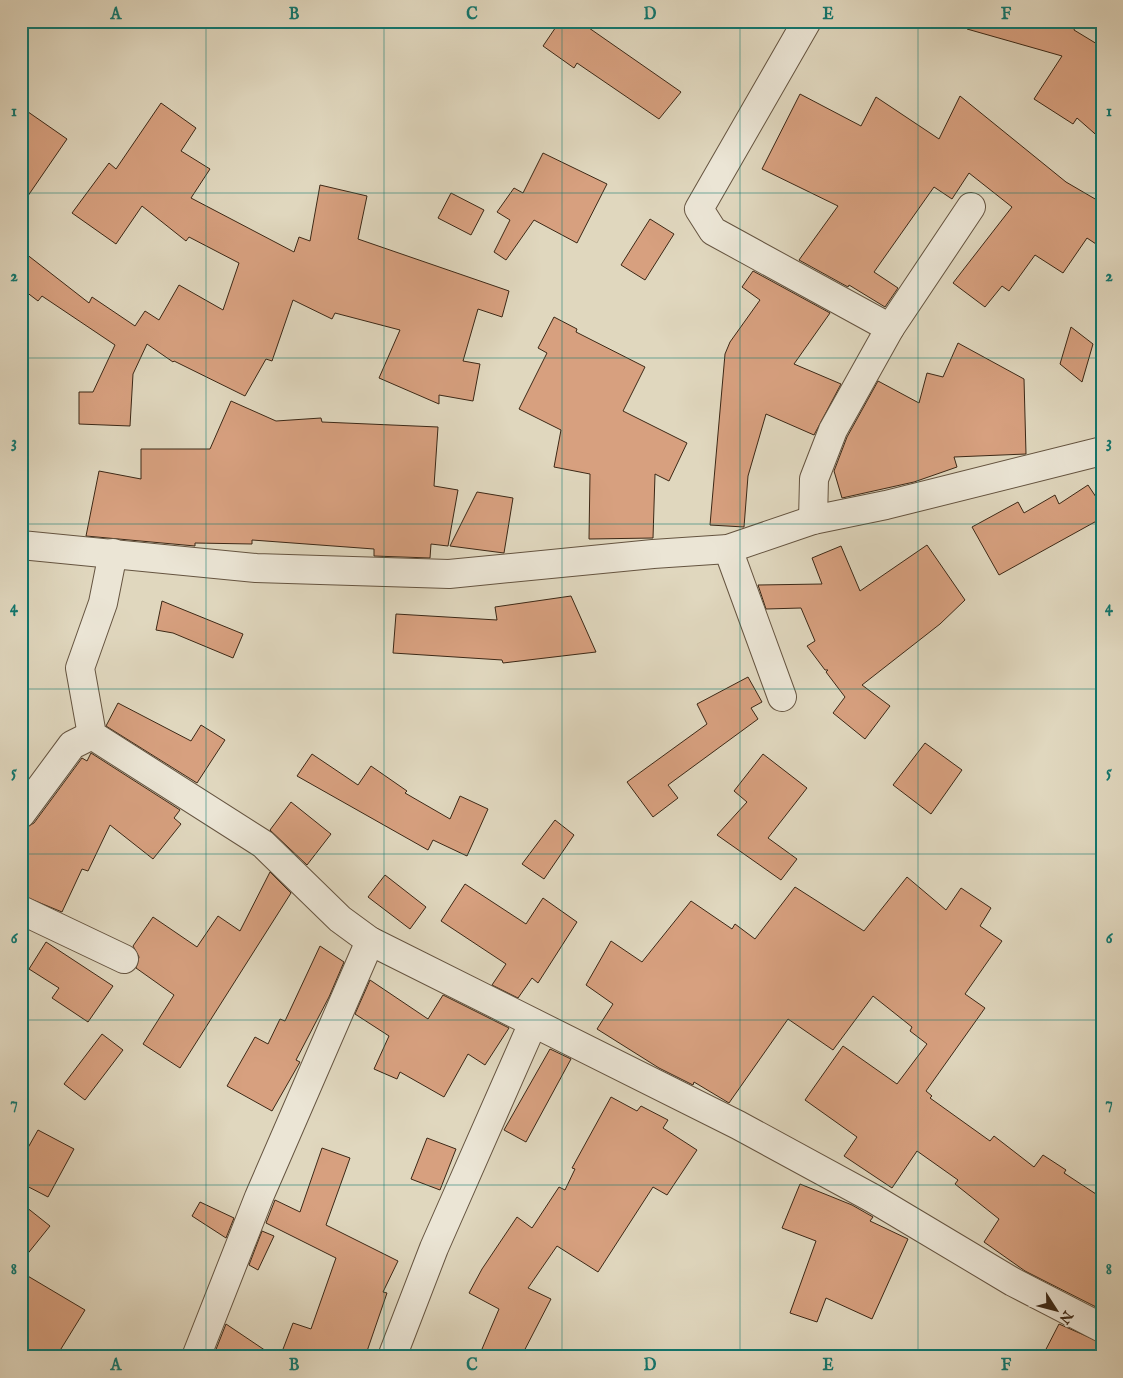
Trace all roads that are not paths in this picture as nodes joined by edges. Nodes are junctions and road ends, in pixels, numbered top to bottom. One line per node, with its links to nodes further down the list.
1 (807, 21): 3 (street)
2 (971, 207): 3 (street)
3 (890, 328): 5 (street)
4 (1102, 451): 5 (street)
5 (813, 520): 7 (street)
6 (21, 545): 8 (street)
7 (728, 549): 8 (street); 9 (street)
8 (113, 553): 10 (street)
9 (782, 696)
10 (92, 735): 11 (street); 13 (street)
11 (21, 814)
12 (21, 910): 14 (street)
13 (370, 941): 15 (street); 17 (street)
14 (124, 959)
15 (533, 1023): 16 (street); 18 (street)
16 (1102, 1328)
17 (196, 1357)
18 (392, 1357)

